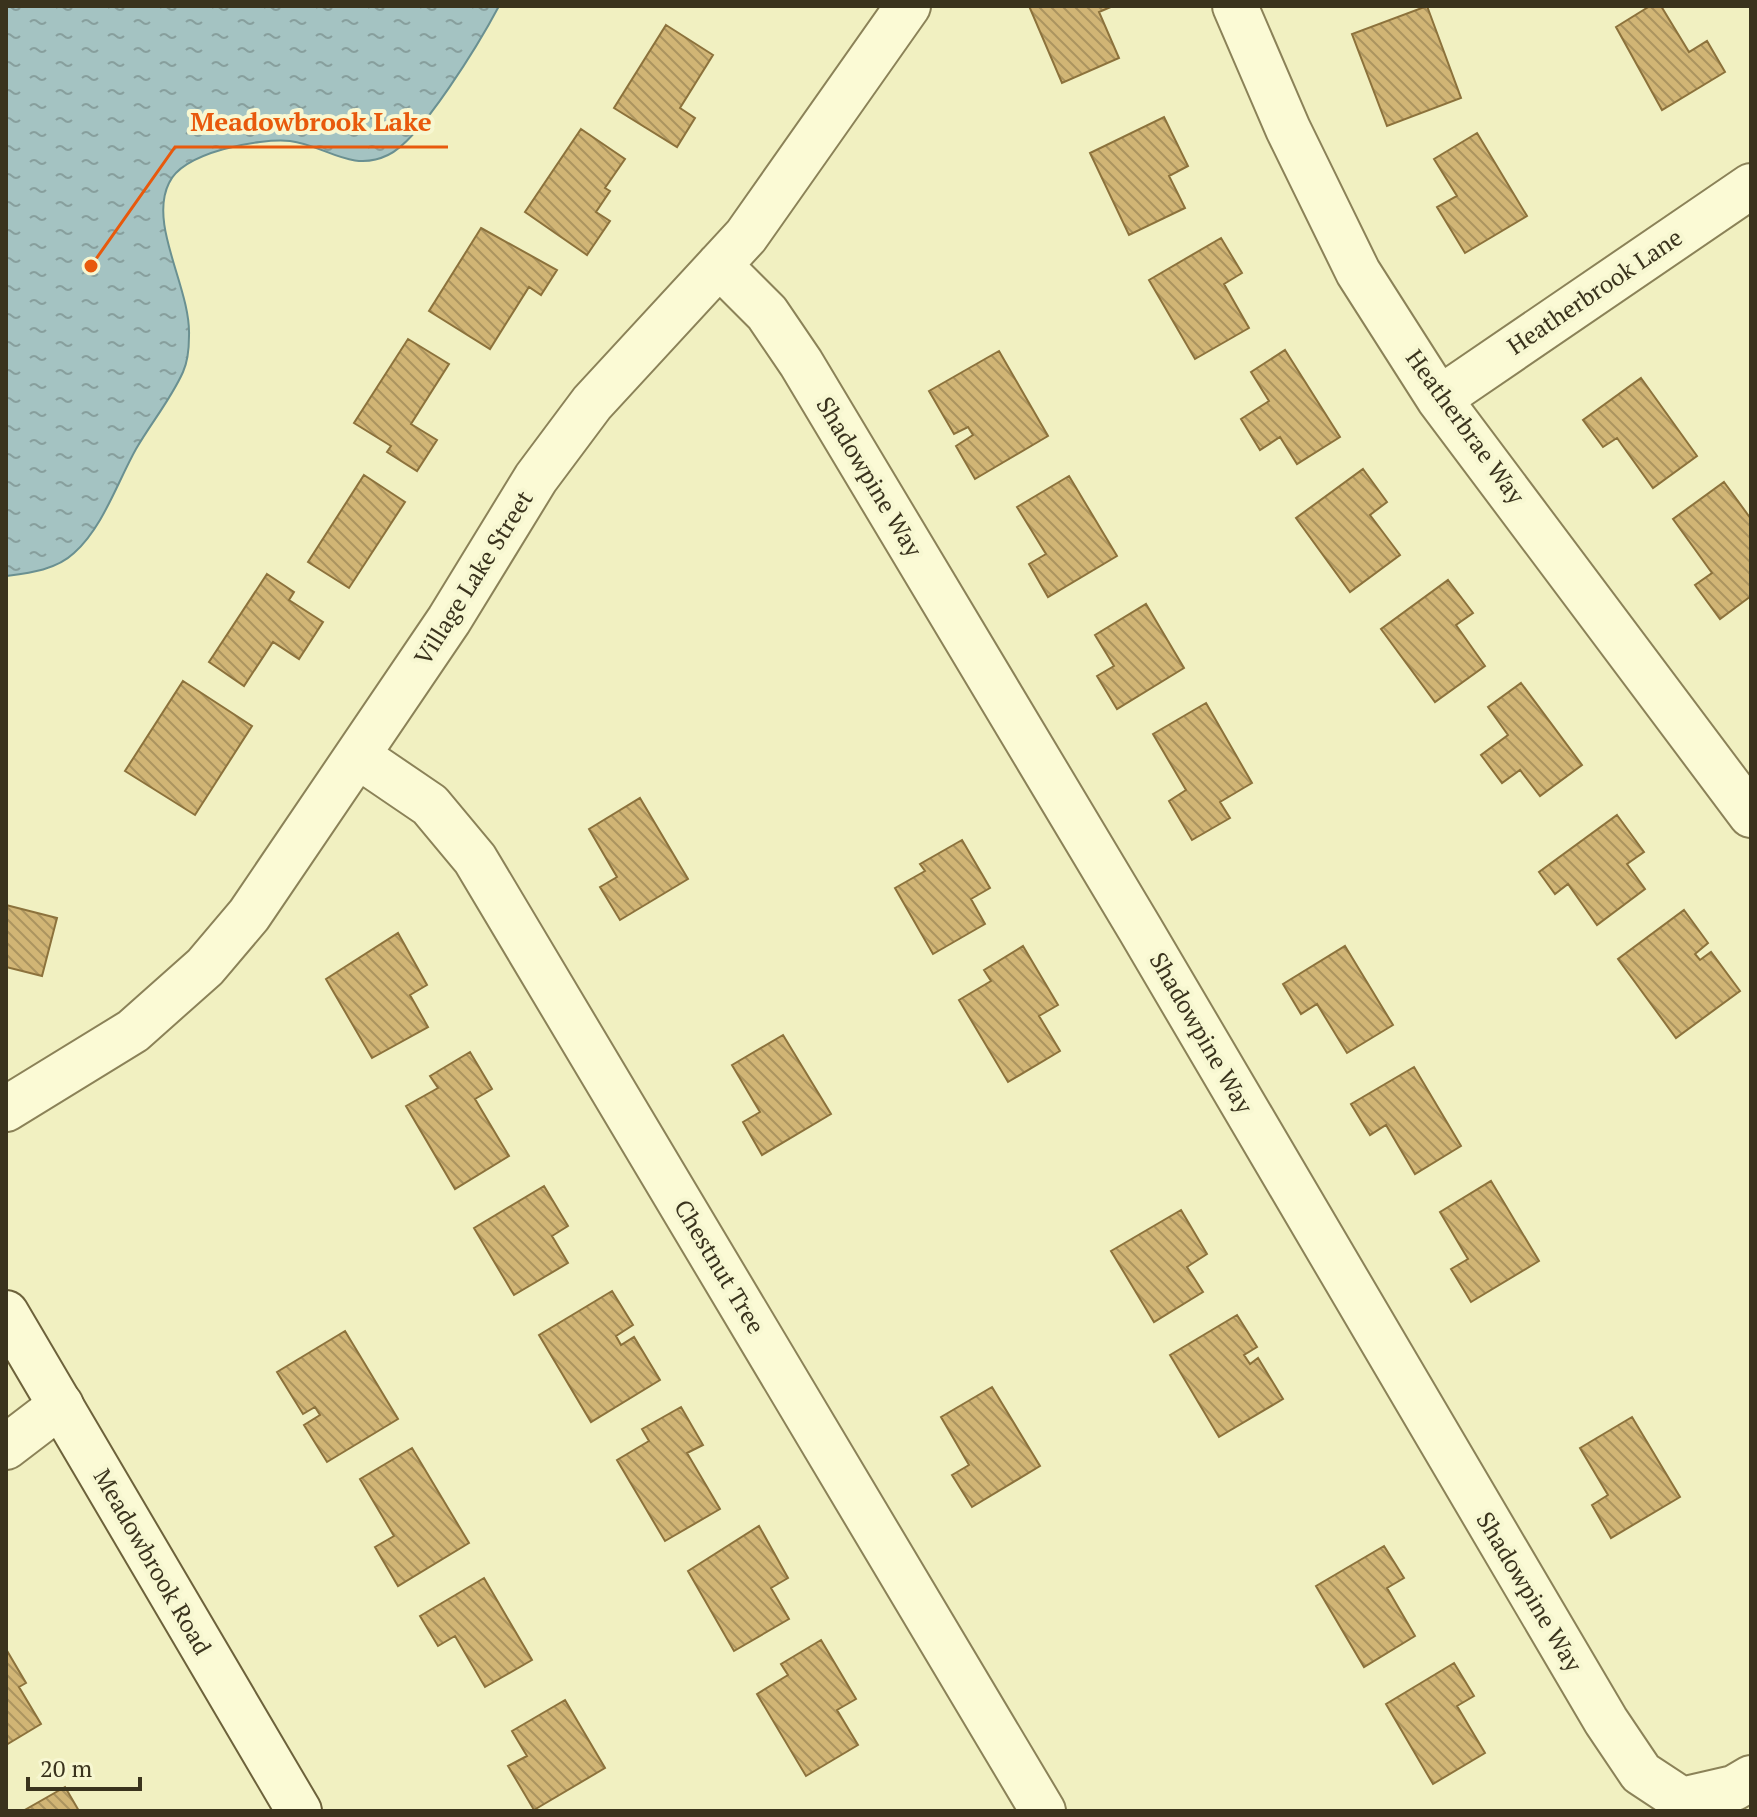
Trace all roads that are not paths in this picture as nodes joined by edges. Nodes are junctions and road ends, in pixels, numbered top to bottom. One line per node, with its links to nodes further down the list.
1 (908, 6): 4 (street, Village Lake Street)
2 (1235, 6): 5 (street, Heatherbrae Way)
3 (1751, 186): 5 (street, Heatherbrook Lane)
4 (719, 265): 6 (street, Village Lake Street); 12 (street, Shadowpine Way)
5 (1439, 399): 7 (street, Heatherbrae Way)
6 (358, 756): 8 (street, Village Lake Street); 14 (street, Chestnut Tree)
7 (1751, 815)
8 (6, 1109)
9 (6, 1313): 10 (street, Meadowbrook Road)
10 (61, 1405): 11 (street); 13 (street, Meadowbrook Road)
11 (6, 1447)
12 (1751, 1778)
13 (299, 1811)
14 (1043, 1811)

